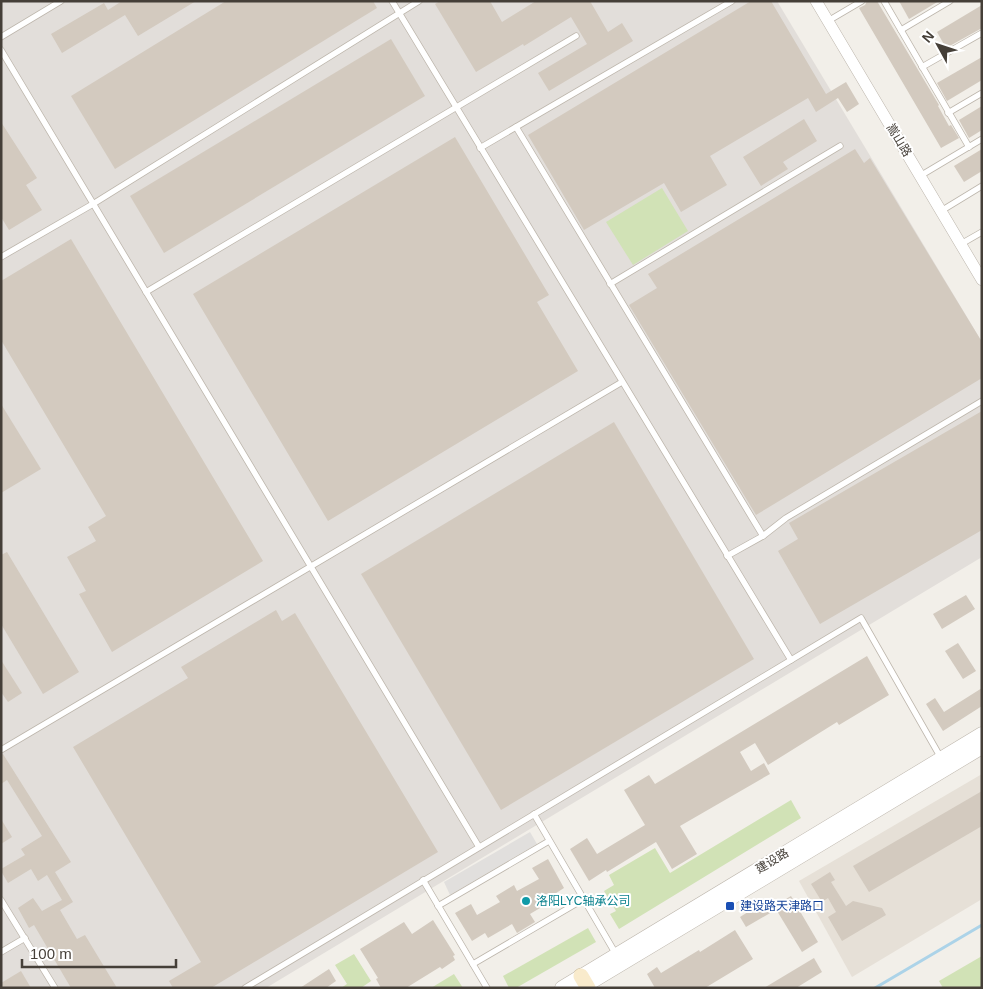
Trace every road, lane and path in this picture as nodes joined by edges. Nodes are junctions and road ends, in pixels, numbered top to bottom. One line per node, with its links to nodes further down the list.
1 (61, 1): 15 (lane)
2 (392, 1): 10 (lane)
3 (419, 1): 10 (lane)
4 (732, 1): 21 (lane)
5 (816, 1): 11 (street, 嵩山路)
6 (823, 1): 11 (street, 嵩山路)
7 (862, 1): 11 (lane)
8 (884, 1): 12 (lane)
9 (950, 1): 12 (lane)
10 (399, 14): 19 (lane); 28 (lane)
11 (831, 20): 26 (street, 嵩山路)
12 (901, 30): 17 (lane)
13 (982, 33): 17 (lane)
14 (576, 36): 19 (lane)
15 (1, 37)
16 (1, 50): 28 (lane)
17 (922, 67): 20 (lane)
18 (982, 93): 20 (lane)
19 (456, 107): 25 (lane); 36 (lane)
20 (948, 113): 24 (lane)
21 (516, 127): 25 (lane); 35 (lane)
22 (982, 139): 24 (lane)
23 (840, 146): 35 (lane)
24 (968, 147): 26 (lane)
25 (480, 148): 37 (lane)
26 (923, 175): 29 (street, 嵩山路)
27 (982, 186): 29 (lane)
28 (93, 204): 32 (lane); 36 (lane)
29 (943, 209): 31 (street, 嵩山路)
30 (982, 232): 31 (lane)
31 (963, 243): 33 (street, 嵩山路); 34 (street, 嵩山路)
32 (1, 257)
33 (982, 267)
34 (982, 280)
35 (610, 284): 39 (lane)
36 (146, 292): 41 (lane)
37 (622, 382): 40 (lane); 41 (lane)
38 (982, 401): 39 (lane)
39 (763, 536): 40 (lane)
40 (727, 556): 42 (lane)
41 (310, 567): 45 (lane); 49 (lane)
42 (791, 660): 46 (lane); 47 (lane)
43 (982, 734): 46 (street, 建设路)
44 (982, 747): 46 (street, 建设路)
45 (1, 750)
46 (944, 764): 56 (street, 建设路)
47 (534, 814): 48 (lane); 49 (lane)
48 (549, 840): 51 (lane); 53 (lane)
49 (479, 847): 50 (lane)
50 (423, 880): 53 (lane); 60 (lane)
51 (584, 899): 56 (lane); 57 (lane)
52 (1, 900): 54 (lane)
53 (438, 906): 57 (lane)
54 (25, 938): 55 (lane); 59 (lane)
55 (1, 952)
56 (619, 959): 58 (street, 建设路)
57 (473, 964): 61 (lane)
58 (584, 984): 62 (street, 建设路)
59 (55, 988)
60 (244, 988)
61 (487, 988)
62 (562, 988)

